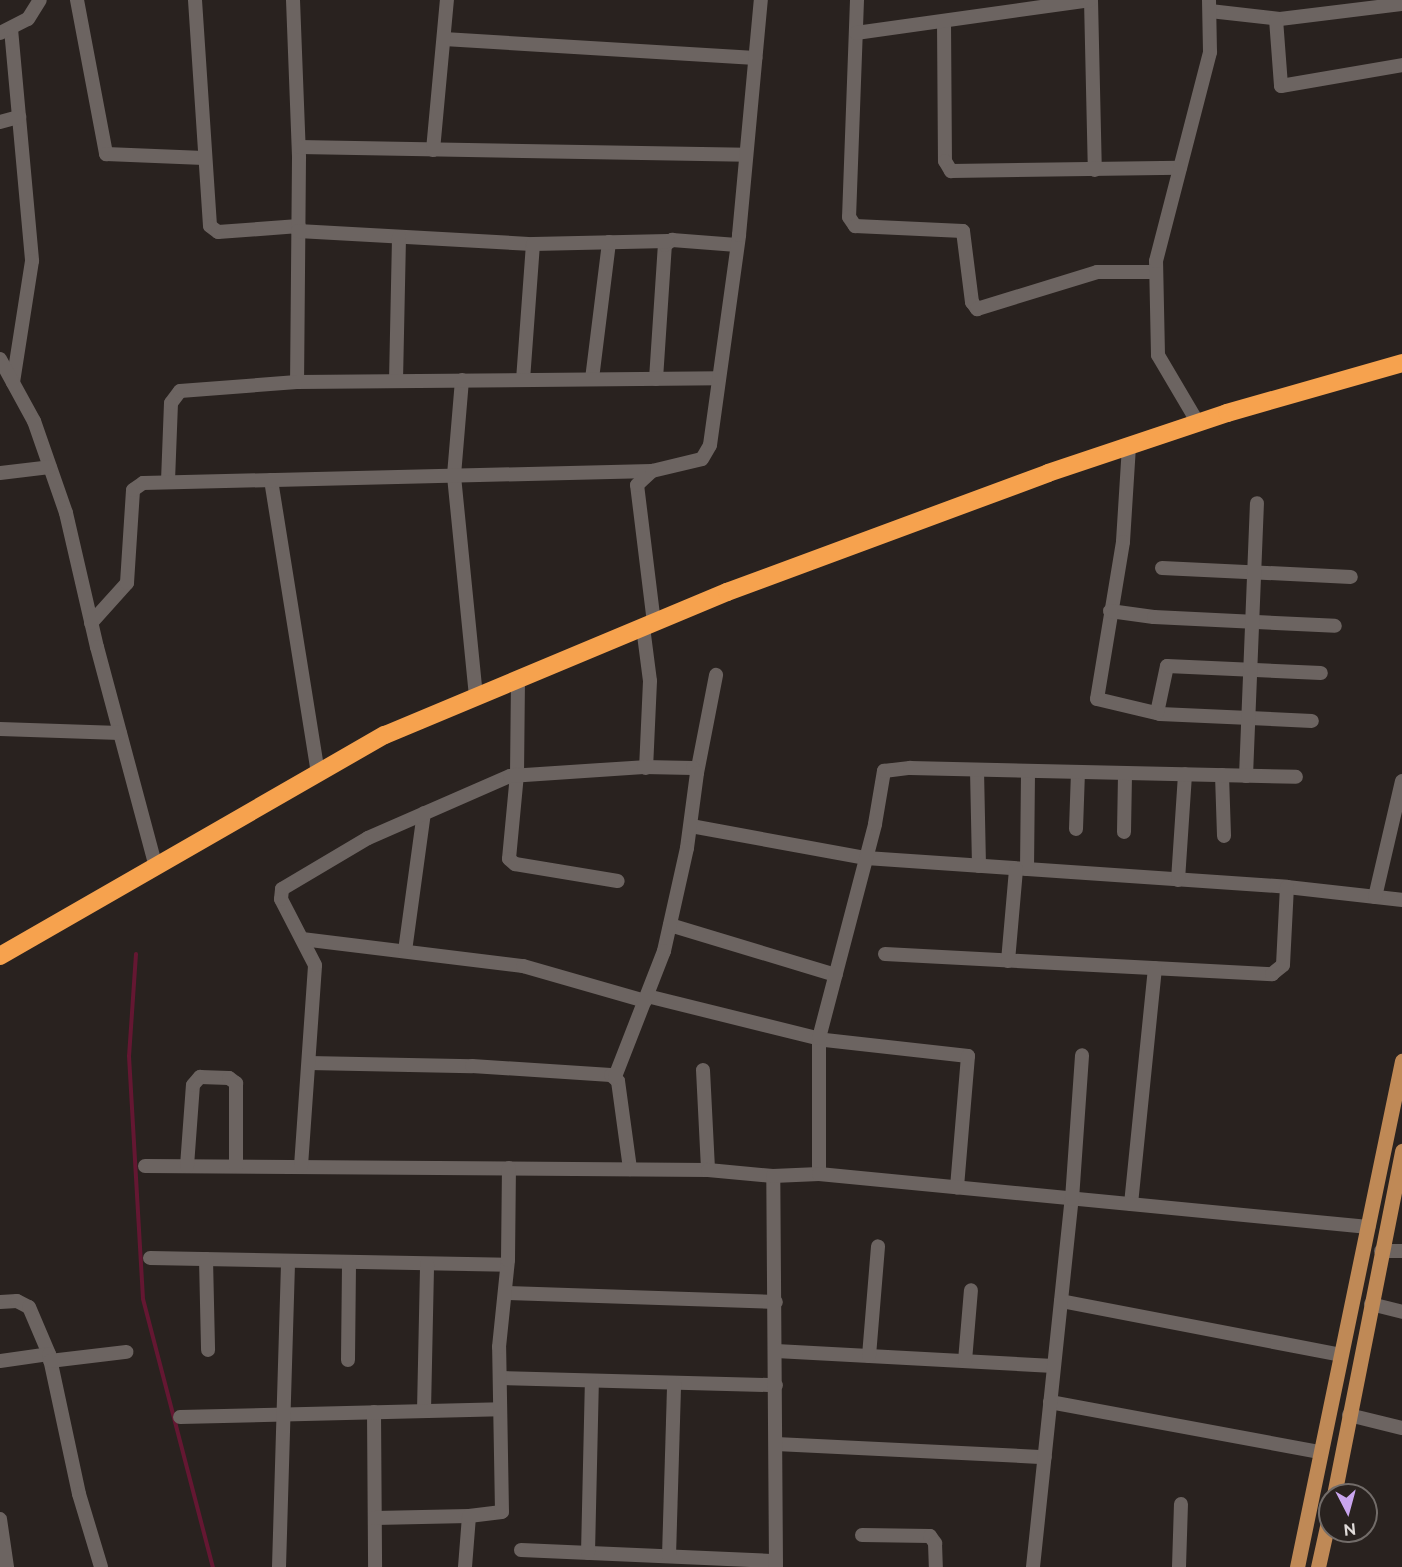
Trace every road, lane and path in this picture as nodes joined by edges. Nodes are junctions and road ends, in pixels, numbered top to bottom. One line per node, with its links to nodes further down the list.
1 (40, 0): 13 (street)
2 (77, 0): 23 (street)
3 (195, 0): 23 (street)
4 (292, 0): 20 (street)
5 (447, 0): 15 (street)
6 (761, 0): 16 (street)
7 (857, 0): 14 (street)
8 (1091, 0): 12 (street); 25 (street)
9 (1402, 4): 11 (street)
10 (1210, 6): 11 (street); 24 (street)
11 (1276, 19): 17 (street)
12 (944, 22): 14 (street); 25 (street)
13 (6, 31): 18 (street)
14 (856, 33): 32 (street)
15 (444, 39): 16 (street); 21 (street)
16 (755, 58): 22 (street)
17 (1402, 65)
18 (19, 117): 19 (street); 35 (street)
19 (0, 122)
20 (299, 147): 21 (street); 26 (street)
21 (433, 150): 22 (street)
22 (746, 155): 31 (street)
23 (204, 158): 26 (street)
24 (1180, 168): 25 (street); 32 (street)
25 (1095, 170)
26 (298, 229): 27 (street); 42 (street)
27 (399, 237): 30 (street); 41 (street)
28 (668, 241): 29 (street); 31 (street); 38 (street)
29 (609, 242): 30 (street); 37 (street)
30 (533, 244): 40 (street)
31 (737, 245): 36 (street)
32 (1156, 272): 43 (street)
33 (0, 359): 35 (street)
34 (1402, 363): 43 (highway)
35 (7, 376): 45 (street)
36 (719, 378): 38 (street); 46 (street)
37 (592, 379): 38 (street); 40 (street)
38 (656, 379)
39 (462, 380): 40 (street); 41 (street); 48 (street)
40 (523, 380)
41 (396, 381): 42 (street)
42 (297, 382): 50 (street)
43 (1198, 423): 44 (highway)
44 (1129, 446): 55 (street); 58 (highway)
45 (50, 467): 47 (street); 57 (street)
46 (652, 471): 48 (street); 58 (street)
47 (0, 473)
48 (454, 476): 49 (street); 64 (street)
49 (271, 480): 50 (street); 73 (street)
50 (168, 481): 57 (street)
51 (1257, 503): 53 (street)
52 (1162, 568): 53 (street)
53 (1254, 572): 54 (street); 56 (street)
54 (1351, 577)
55 (1110, 611): 56 (street); 65 (street)
56 (1252, 622): 59 (street); 60 (street)
57 (91, 623): 69 (street)
58 (649, 625): 63 (highway); 70 (street)
59 (1335, 626)
60 (1250, 670): 61 (street); 65 (street); 66 (street)
61 (1321, 673)
62 (716, 675): 75 (street)
63 (518, 680): 64 (highway); 77 (street)
64 (476, 697): 73 (highway)
65 (1157, 713): 66 (street)
66 (1248, 719): 67 (street); 80 (street)
67 (1312, 721)
68 (0, 729): 69 (street)
69 (120, 733): 90 (street)
70 (646, 768): 75 (street); 77 (street)
71 (977, 770): 72 (street); 88 (street); 89 (street)
72 (1028, 771): 74 (street); 91 (street)
73 (318, 772): 90 (highway)
74 (1078, 772): 76 (street); 85 (street)
75 (697, 773): 84 (street)
76 (1125, 773): 78 (street); 86 (street)
77 (517, 774): 83 (street); 93 (street)
78 (1185, 774): 79 (street); 92 (street)
79 (1222, 775): 80 (street); 87 (street)
80 (1246, 776): 81 (street)
81 (1296, 777)
82 (1402, 781): 95 (street)
83 (424, 813): 98 (street); 99 (street)
84 (691, 826): 88 (street); 97 (street)
85 (1076, 829)
86 (1124, 832)
87 (1224, 836)
88 (872, 859): 89 (street); 104 (street)
89 (979, 866): 91 (street)
90 (156, 867): 101 (highway)
91 (1021, 869): 92 (street); 102 (street)
92 (1178, 880): 94 (street)
93 (618, 881)
94 (1287, 887): 95 (street); 103 (street)
95 (1375, 897): 96 (street)
96 (1402, 900)
97 (670, 925): 104 (street); 105 (street)
98 (302, 939): 99 (street); 108 (street)
99 (405, 951): 105 (street)
100 (885, 954): 102 (street)
101 (0, 956)
102 (1008, 961): 103 (street)
103 (1155, 968): 125 (street)
104 (836, 975): 106 (street)
105 (646, 999): 106 (street); 111 (street)
106 (822, 1039): 120 (street); 123 (street)
107 (1082, 1055): 124 (street)
108 (309, 1063): 111 (street); 116 (street)
109 (703, 1070): 119 (street)
110 (1401, 1070): 126 (main road)
111 (615, 1077): 118 (street)
112 (1402, 1151): 122 (main road)
113 (145, 1166): 114 (street)
114 (187, 1166): 115 (street); 115 (street)
115 (236, 1166): 116 (street)
116 (301, 1166): 117 (street)
117 (508, 1168): 118 (street); 135 (street)
118 (630, 1169): 119 (street)
119 (708, 1170): 121 (street)
120 (819, 1174): 121 (street); 123 (street)
121 (777, 1175): 140 (street)
122 (1399, 1179): 128 (main road)
123 (957, 1188): 124 (street)
124 (1072, 1199): 125 (street); 138 (street)
125 (1131, 1204): 126 (street)
126 (1368, 1227): 146 (main road)
127 (878, 1246): 147 (street)
128 (1381, 1251): 129 (street); 141 (main road)
129 (1402, 1251)
130 (150, 1258): 131 (street)
131 (206, 1259): 132 (street); 143 (street)
132 (288, 1261): 133 (street); 161 (street)
133 (349, 1262): 134 (street); 149 (street)
134 (427, 1264): 135 (street); 159 (street)
135 (507, 1265): 137 (street)
136 (971, 1290): 151 (street)
137 (505, 1293): 140 (street); 153 (street)
138 (1061, 1301): 146 (street); 152 (street)
139 (0, 1302): 148 (street)
140 (776, 1302): 145 (street)
141 (1371, 1305): 142 (street); 162 (main road)
142 (1402, 1311)
143 (208, 1350)
144 (126, 1352): 148 (street)
145 (785, 1352): 147 (street); 156 (street)
146 (1341, 1355): 166 (main road)
147 (869, 1356): 151 (street)
148 (50, 1358): 150 (street); 180 (street)
149 (348, 1360)
150 (0, 1361)
151 (964, 1361): 152 (street)
152 (1054, 1366): 157 (street)
153 (500, 1378): 154 (street); 158 (street)
154 (592, 1381): 155 (street); 176 (street)
155 (674, 1383): 156 (street); 177 (street)
156 (776, 1385): 165 (street)
157 (1050, 1402): 166 (street); 167 (street)
158 (500, 1409): 159 (street); 170 (street)
159 (424, 1411): 160 (street)
160 (374, 1412): 161 (street); 171 (street)
161 (285, 1414): 163 (street); 181 (street)
162 (1349, 1415): 164 (street); 168 (main road)
163 (180, 1417)
164 (1402, 1428)
165 (776, 1444): 167 (street); 178 (street)
166 (1321, 1452): 187 (main road)
167 (1045, 1457): 185 (street)
168 (1336, 1483)
169 (1181, 1504): 186 (street)
170 (469, 1516): 171 (street); 183 (street)
171 (375, 1518): 182 (street)
172 (0, 1519): 179 (street)
173 (862, 1535): 184 (street)
174 (1323, 1543): 188 (main road)
175 (521, 1550): 176 (street)
176 (588, 1553): 177 (street)
177 (669, 1556): 178 (street)
178 (776, 1564)
179 (7, 1567)
180 (101, 1567)
181 (279, 1567)
182 (375, 1567)
183 (465, 1567)
184 (936, 1567)
185 (1033, 1567)
186 (1179, 1567)
187 (1297, 1567)
188 (1318, 1567)

